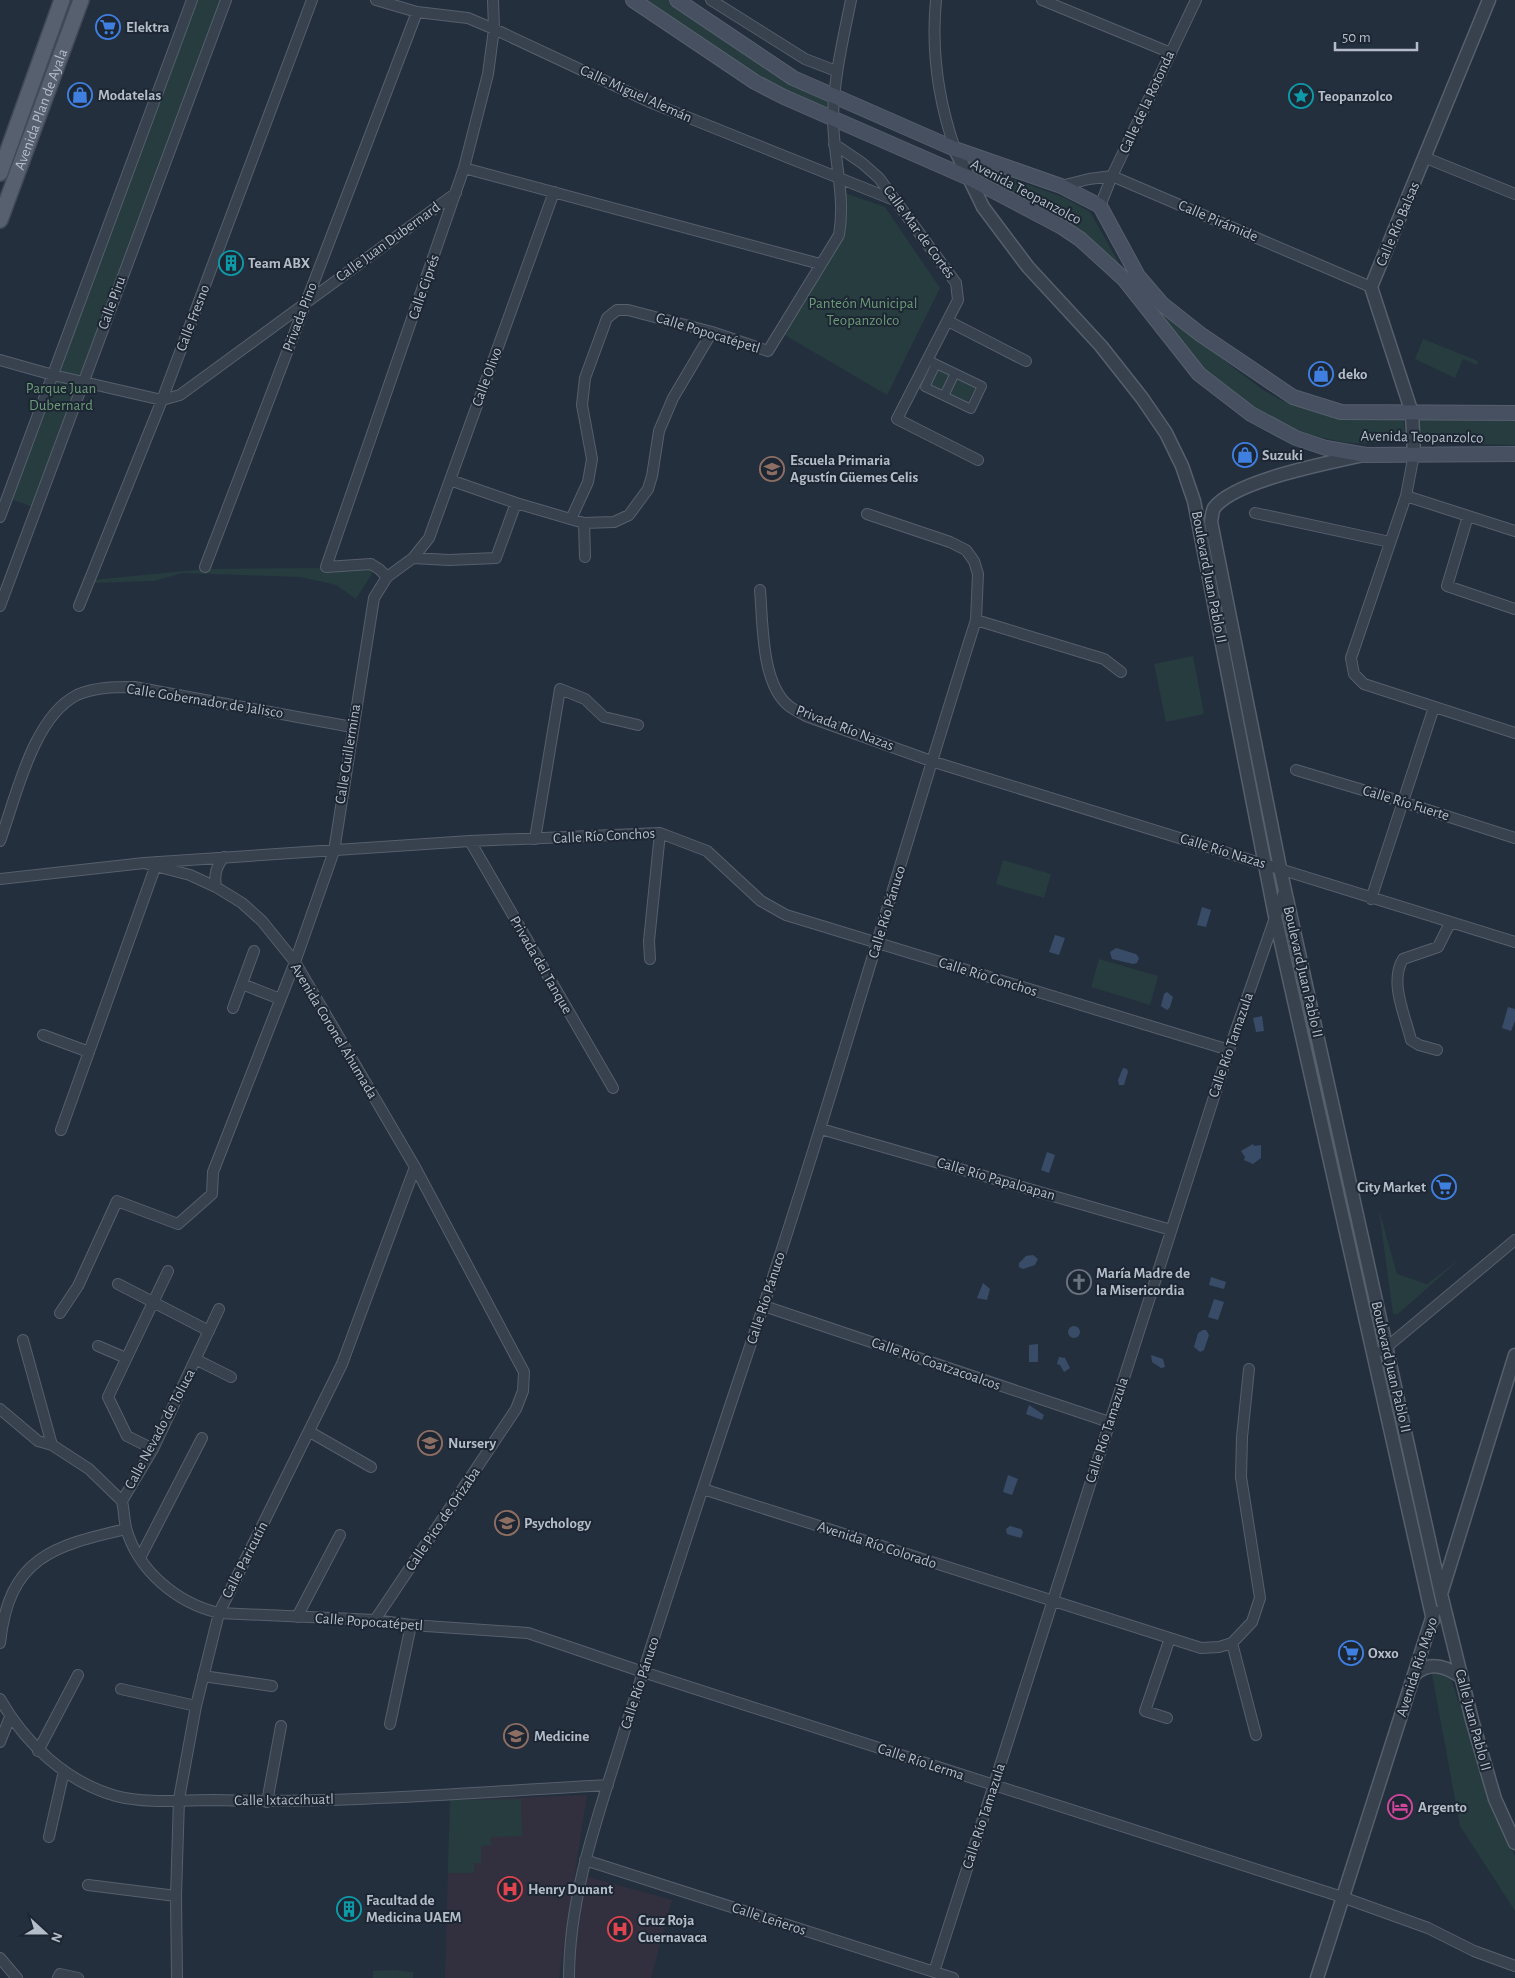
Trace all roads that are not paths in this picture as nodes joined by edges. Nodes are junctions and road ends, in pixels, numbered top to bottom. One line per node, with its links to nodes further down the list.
1 (62, 0): 26 (main road, Avenida Plan de Ayala)
2 (81, 0): 36 (main road, Avenida Plan de Ayala)
3 (192, 0): 46 (street)
4 (226, 0): 47 (street, Calle Piru)
5 (312, 0): 49 (street, Calle Fresno)
6 (376, 0): 16 (street, Calle Miguel Alemán)
7 (493, 0): 17 (street, Calle Ciprés)
8 (633, 0): 21 (main road, Avenida Teopanzolco)
9 (677, 0): 20 (main road, Avenida Teopanzolco)
10 (712, 0): 19 (street)
11 (851, 0): 19 (street)
12 (936, 0): 23 (street)
13 (1042, 0): 18 (street)
14 (1196, 0): 18 (street, Calle de la Rotonda)
15 (1489, 0): 24 (street, Calle Río Balsas)
16 (417, 12): 17 (street, Calle Miguel Alemán); 39 (street, Privada Pino)
17 (494, 29): 25 (street, Calle Ciprés); 29 (street, Calle Miguel Alemán)
18 (1171, 53): 27 (street, Calle de la Rotonda)
19 (836, 71): 20 (street)
20 (834, 98): 21 (street); 23 (main road, Avenida Teopanzolco)
21 (833, 118): 22 (street, Calle Popocatépetl); 28 (main road, Avenida Teopanzolco)
22 (834, 144): 29 (street, Calle Popocatépetl); 34 (street, Calle Mar de Cortés)
23 (955, 149): 28 (street, Boulevard Juan Pablo II); 30 (main road, Avenida Teopanzolco)
24 (1426, 158): 33 (street); 38 (street, Calle Río Balsas)
25 (464, 168): 31 (street); 32 (street, Calle Ciprés)
26 (0, 172)
27 (1112, 176): 30 (street); 35 (street, Calle de la Rotonda); 38 (street, Calle Pirámide)
28 (969, 178): 54 (main road, Avenida Teopanzolco); 92 (street, Boulevard Juan Pablo II)
29 (838, 179): 34 (street, Calle Miguel Alemán); 37 (street, Calle Popocatépetl)
30 (1061, 186): 35 (main road, Avenida Teopanzolco)
31 (554, 192): 37 (street); 56 (street, Calle Olivo)
32 (456, 193): 39 (street, Calle Juan Dubernard); 70 (street, Calle Ciprés)
33 (1515, 194)
34 (894, 200): 40 (street, Calle Mar de Cortés)
35 (1100, 206): 50 (main road, Avenida Teopanzolco)
36 (0, 220)
37 (820, 264): 41 (street, Calle Popocatépetl)
38 (1371, 287): 50 (street)
39 (307, 301): 49 (street, Calle Juan Dubernard); 69 (street, Privada Pino)
40 (948, 321): 43 (street); 44 (street, Calle Mar de Cortés)
41 (712, 332): 63 (street, Calle Popocatépetl); 64 (street)
42 (0, 360): 46 (street)
43 (1026, 361)
44 (932, 362): 45 (street); 48 (street); 55 (street, Calle Mar de Cortés)
45 (955, 373): 48 (street); 48 (street)
46 (52, 375): 47 (street); 62 (street)
47 (83, 382): 49 (street); 72 (street, Calle Piru)
48 (944, 396)
49 (162, 400): 73 (street, Calle Fresno)
50 (1412, 413): 51 (main road, Avenida Teopanzolco); 52 (street)
51 (1515, 413)
52 (1414, 454): 53 (main road, Avenida Teopanzolco); 54 (main road, Avenida Teopanzolco); 57 (street)
53 (1515, 454)
54 (1366, 455): 93 (street, Boulevard Juan Pablo II)
55 (978, 460)
56 (450, 480): 58 (street); 67 (street, Calle Olivo)
57 (1406, 496): 61 (street); 66 (street)
58 (516, 504): 63 (street); 67 (street)
59 (1255, 513): 66 (street)
60 (867, 514): 75 (street, Calle Río Pánuco)
61 (1468, 516): 65 (street); 74 (street)
62 (0, 517)
63 (571, 519): 64 (street)
64 (584, 523): 68 (street)
65 (1515, 531)
66 (1390, 542): 77 (street)
67 (413, 558): 70 (street, Calle Guillermina)
68 (585, 558)
69 (205, 567)
70 (387, 577): 79 (street, Calle Guillermina)
71 (760, 590): 81 (street, Privada Río Nazas)
72 (0, 606)
73 (79, 606)
74 (1515, 609)
75 (976, 620): 76 (street); 81 (street, Calle Río Pánuco)
76 (1121, 672)
77 (1434, 707): 80 (street); 83 (street)
78 (638, 725): 86 (street)
79 (352, 727): 87 (street, Calle Gobernador de Jalisco); 89 (street, Calle Guillermina)
80 (1515, 733)
81 (931, 761): 92 (street, Calle Río Nazas); 101 (street, Calle Río Pánuco)
82 (1296, 770): 83 (street, Calle Río Fuerte)
83 (1403, 802): 85 (street, Calle Río Fuerte); 97 (street)
84 (660, 833): 86 (street, Calle Río Conchos); 101 (street, Calle Río Conchos); 103 (street)
85 (1515, 838)
86 (535, 839): 88 (street, Calle Río Conchos)
87 (0, 841)
88 (470, 841): 89 (street, Calle Río Conchos); 112 (street, Privada del Tanque)
89 (334, 851): 90 (street, Calle Río Conchos); 104 (street, Calle Guillermina)
90 (224, 857): 91 (street, Calle Río Conchos); 95 (street)
91 (157, 864): 94 (street, Avenida Coronel Ahumada); 95 (street, Avenida Coronel Ahumada); 111 (street)
92 (1266, 865): 93 (street, Calle Río Nazas); 98 (street, Boulevard Juan Pablo II)
93 (1280, 868): 96 (street, Boulevard Juan Pablo II); 97 (street, Calle Río Nazas)
94 (0, 879)
95 (216, 887): 104 (street, Avenida Coronel Ahumada)
96 (1284, 889): 98 (street, Calle Río Tamazula); 127 (street, Boulevard Juan Pablo II)
97 (1371, 899): 99 (street, Calle Río Nazas)
98 (1276, 916): 109 (street, Calle Río Tamazula); 130 (street, Boulevard Juan Pablo II)
99 (1450, 923): 100 (street, Calle Río Nazas); 110 (street)
100 (1515, 942)
101 (878, 943): 109 (street, Calle Río Conchos); 113 (street, Calle Río Pánuco)
102 (254, 950): 105 (street)
103 (650, 959)
104 (295, 962): 106 (street, Calle Guillermina); 115 (street, Avenida Coronel Ahumada)
105 (242, 984): 106 (street); 107 (street)
106 (280, 999): 123 (street, Calle Guillermina)
107 (233, 1008)
108 (42, 1035): 111 (street)
109 (1229, 1050): 116 (street, Calle Río Tamazula)
110 (1436, 1050)
111 (89, 1052): 114 (street)
112 (613, 1088)
113 (821, 1129): 116 (street, Calle Río Papaloapan); 121 (street, Calle Río Pánuco)
114 (61, 1130)
115 (415, 1167): 134 (street, Avenida Coronel Ahumada); 137 (street, Calle Paricutín)
116 (1171, 1230): 136 (street, Calle Río Tamazula)
117 (1515, 1240): 127 (street)
118 (168, 1272): 120 (street)
119 (118, 1284): 120 (street)
120 (153, 1302): 124 (street); 129 (street)
121 (764, 1306): 136 (street, Calle Río Coatzacoalcos); 142 (street, Calle Río Pánuco)
122 (219, 1309): 124 (street, Calle Nevado de Toluca)
123 (60, 1313)
124 (210, 1331): 131 (street, Calle Nevado de Toluca)
125 (23, 1340): 139 (street)
126 (98, 1346): 129 (street)
127 (1387, 1348): 130 (street); 147 (street, Boulevard Juan Pablo II)
128 (1515, 1355): 147 (street, Avenida Río Mayo)
129 (126, 1358): 140 (street)
130 (1374, 1358): 152 (street, Boulevard Juan Pablo II)
131 (197, 1360): 133 (street); 140 (street, Calle Nevado de Toluca)
132 (1249, 1370): 155 (street)
133 (231, 1376)
134 (523, 1391): 151 (street, Calle Pico de Orizaba)
135 (0, 1409): 139 (street)
136 (1109, 1422): 148 (street, Calle Río Tamazula)
137 (310, 1432): 141 (street); 149 (street, Calle Paricutín)
138 (202, 1438): 146 (street)
139 (52, 1445): 143 (street)
140 (153, 1450): 143 (street, Calle Nevado de Toluca)
141 (371, 1467)
142 (703, 1489): 148 (street, Avenida Río Colorado); 157 (street, Calle Río Pánuco)
143 (122, 1501): 144 (street, Calle Nevado de Toluca)
144 (126, 1529): 146 (street, Calle Popocatépetl); 156 (street)
145 (340, 1535): 150 (street)
146 (140, 1558): 149 (street, Calle Popocatépetl)
147 (1441, 1594): 152 (street, Avenida Río Mayo); 161 (street, Calle Juan Pablo II)
148 (1052, 1601): 154 (street, Avenida Río Colorado); 175 (street, Calle Río Tamazula)
149 (218, 1613): 150 (street, Calle Popocatépetl); 160 (street, Calle Paricutín)
150 (297, 1617): 151 (street, Calle Popocatépetl)
151 (375, 1620): 153 (street, Calle Popocatépetl)
152 (1432, 1620): 158 (street, Avenida Río Mayo)
153 (411, 1625): 157 (street, Calle Popocatépetl); 168 (street)
154 (1170, 1638): 155 (street, Avenida Río Colorado); 167 (street)
155 (1232, 1643): 170 (street)
156 (0, 1644)
157 (643, 1672): 174 (street, Calle Río Pánuco); 175 (street, Calle Río Lerma)
158 (1415, 1674): 161 (street); 183 (street, Avenida Río Mayo)
159 (78, 1675): 172 (street)
160 (203, 1676): 162 (street); 165 (street, Calle Paricutín)
161 (1461, 1677): 179 (street, Calle Juan Pablo II)
162 (272, 1686)
163 (121, 1689): 165 (street)
164 (0, 1699): 166 (street, Calle Ixtaccíhuatl)
165 (196, 1706): 176 (street, Calle Paricutín)
166 (10, 1717): 171 (street); 172 (street, Calle Ixtaccíhuatl)
167 (1167, 1718)
168 (390, 1724)
169 (282, 1726): 177 (street)
170 (1256, 1735)
171 (0, 1742)
172 (38, 1751): 173 (street, Calle Ixtaccíhuatl)
173 (64, 1771): 176 (street, Calle Ixtaccíhuatl); 178 (street)
174 (608, 1785): 177 (street, Calle Ixtaccíhuatl); 180 (street, Calle Río Pánuco)
175 (994, 1785): 183 (street, Calle Río Lerma); 186 (street, Calle Río Tamazula)
176 (179, 1799): 177 (street, Calle Ixtaccíhuatl); 182 (street, Calle Paricutín)
177 (267, 1802)
178 (49, 1837)
179 (1515, 1843)
180 (585, 1860): 186 (street, Calle Leñeros); 191 (street, Calle Río Pánuco)
181 (88, 1885): 182 (street)
182 (176, 1896): 190 (street, Calle Paricutín)
183 (1342, 1897): 185 (street, Calle Río Lerma); 193 (street, Avenida Río Mayo)
184 (0, 1958): 187 (street)
185 (1515, 1966)
186 (934, 1972): 192 (street, Calle Leñeros)
187 (17, 1978)
188 (58, 1978): 189 (street)
189 (78, 1978)
190 (178, 1978)
191 (569, 1978)
192 (953, 1978)
193 (1317, 1978)

